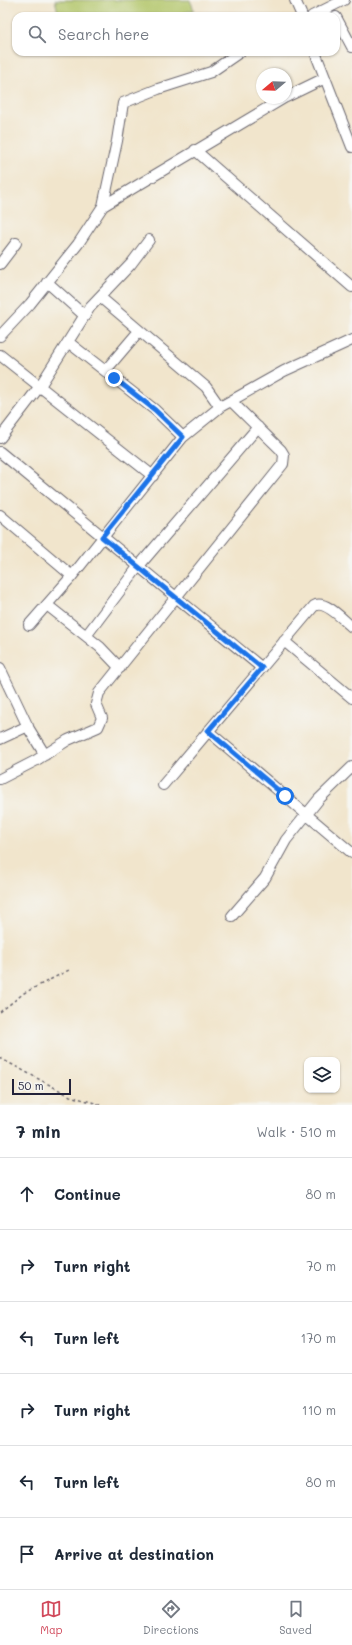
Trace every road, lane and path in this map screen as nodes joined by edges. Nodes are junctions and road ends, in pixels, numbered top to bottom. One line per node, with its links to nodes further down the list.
1 (295, 0): 3 (street)
2 (344, 0): 4 (street)
3 (300, 12)
4 (335, 12)
5 (340, 24): 6 (street)
6 (352, 47)
7 (234, 56): 14 (street)
8 (317, 56): 9 (street)
9 (325, 78): 10 (street); 12 (street)
10 (292, 94)
11 (273, 104): 13 (street)
12 (352, 147)
13 (195, 150): 14 (street); 19 (street)
14 (103, 206): 18 (street)
15 (149, 240): 20 (street)
16 (16, 244): 17 (street)
17 (0, 264)
18 (47, 282): 21 (street); 23 (street)
19 (352, 287)
20 (100, 297): 21 (street); 22 (street)
21 (85, 316): 25 (street)
22 (139, 332): 27 (street); 30 (street)
23 (0, 336)
24 (352, 340): 29 (street)
25 (68, 342): 27 (street); 28 (street)
26 (0, 355): 28 (street)
27 (105, 371): 32 (street)
28 (40, 386): 33 (street); 35 (street)
29 (231, 401): 30 (street); 31 (street)
30 (220, 407): 32 (street)
31 (258, 428): 38 (street); 40 (street)
32 (183, 437): 35 (street)
33 (0, 438)
34 (0, 452): 37 (street)
35 (153, 476): 37 (street)
36 (0, 515): 39 (street)
37 (102, 537): 38 (street); 39 (street)
38 (138, 567): 40 (street); 44 (street)
39 (72, 576): 41 (street)
40 (175, 597): 47 (street); 48 (street)
41 (46, 605): 42 (street); 44 (street)
42 (29, 625)
43 (352, 627): 45 (street)
44 (86, 636): 47 (street)
45 (284, 642): 48 (street); 49 (street)
46 (0, 668): 50 (street)
47 (120, 668): 53 (street)
48 (262, 668): 51 (street)
49 (352, 698)
50 (28, 726): 52 (street); 53 (street)
51 (208, 731): 56 (street); 57 (street)
52 (0, 738)
53 (45, 755): 55 (street)
54 (352, 767): 57 (street)
55 (0, 779)
56 (163, 785)
57 (307, 814): 58 (street); 59 (street)
58 (352, 852)
59 (232, 916)
60 (69, 970): 61 (path)
61 (0, 1012)
62 (0, 1058): 63 (path)
63 (102, 1105)

